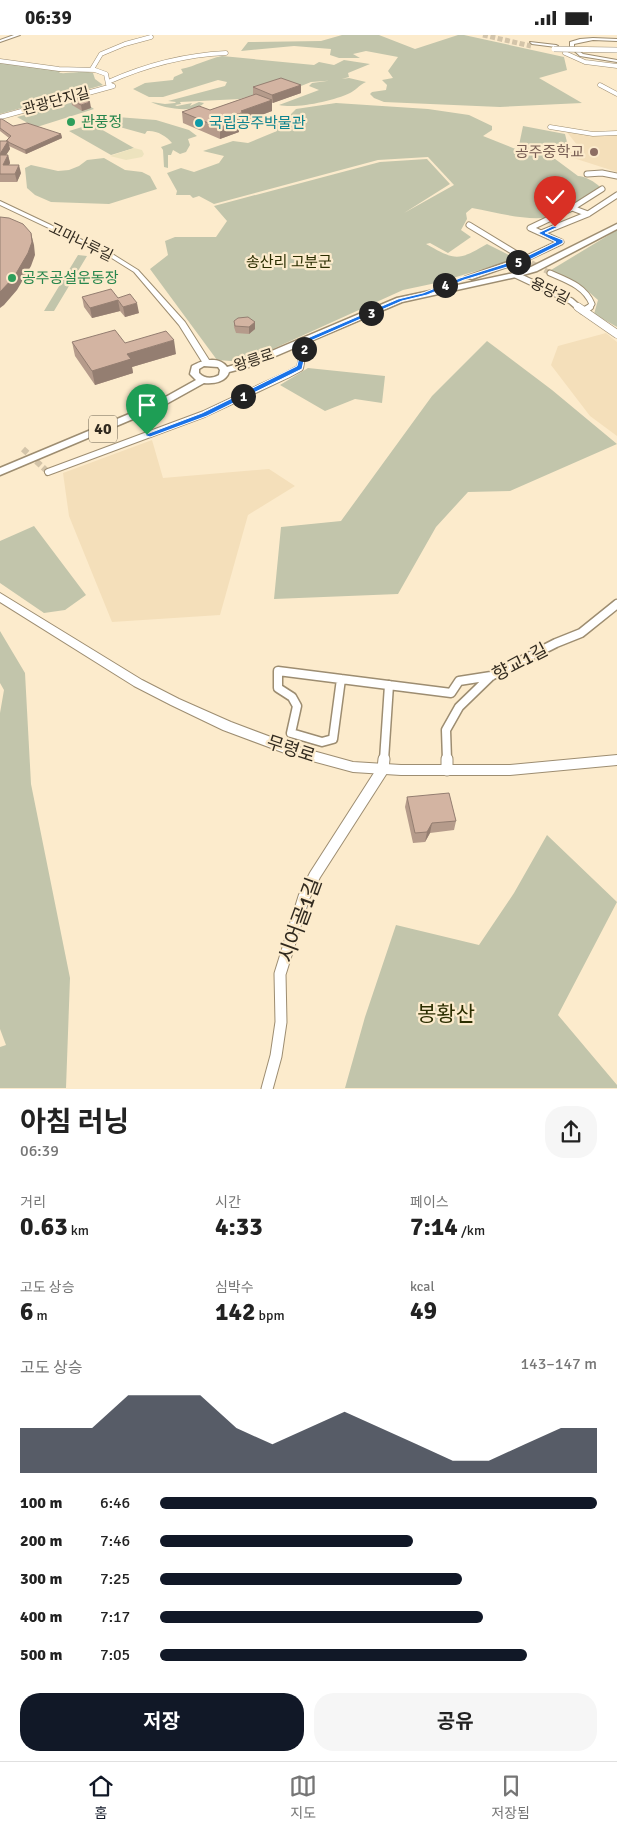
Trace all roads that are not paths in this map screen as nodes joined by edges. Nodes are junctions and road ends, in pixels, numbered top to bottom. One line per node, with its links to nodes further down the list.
1 (12, 35): 4 (main road)
2 (18, 35): 4 (main road)
3 (151, 37): 13 (street)
4 (0, 40)
5 (617, 40): 11 (main road)
6 (532, 44): 7 (main road, bridge)
7 (617, 49)
8 (226, 53): 14 (street)
9 (565, 53): 12 (street)
10 (0, 61): 13 (street)
11 (617, 61)
12 (617, 65)
13 (92, 69): 14 (street)
14 (110, 84): 17 (street, 관광단지길)
15 (600, 85): 16 (street)
16 (617, 94)
17 (0, 117)
18 (550, 127): 19 (street)
19 (617, 133)
20 (587, 174): 21 (street)
21 (617, 176)
22 (602, 189): 25 (street)
23 (617, 195): 26 (street)
24 (0, 203): 37 (main road, 고마나루길)
25 (572, 208): 26 (street); 29 (street)
26 (588, 214): 29 (street)
27 (469, 225): 30 (street)
28 (617, 225): 32 (main road, 왕릉로 / 40)
29 (541, 233): 30 (street)
30 (525, 259): 33 (main road)
31 (550, 273): 34 (street, 용당길)
32 (516, 275): 33 (main road, 왕릉로 / 40); 34 (street, 용당길)
33 (425, 294): 36 (main road, 왕릉로 / 40)
34 (583, 311): 35 (street, 용당길)
35 (617, 334)
36 (306, 341): 38 (main road, 왕릉로 / 40); 41 (street)
37 (207, 363): 38 (main road, 왕릉로); 39 (main road, 왕릉로)
38 (225, 370): 39 (main road, 왕릉로 / 40)
39 (202, 380): 40 (main road, 왕릉로 / 40)
40 (0, 472)
41 (48, 472)
42 (0, 597): 48 (main road, 무령로)
43 (617, 604): 44 (street, 향교1길)
44 (491, 676): 46 (street); 49 (street, 향교1길)
45 (341, 679): 45 (street); 46 (street)
46 (389, 685): 48 (street)
47 (617, 760): 49 (main road, 무령로)
48 (383, 769): 49 (main road, 무령로); 50 (street, 시어골1길)
49 (447, 770)
50 (267, 1089)

